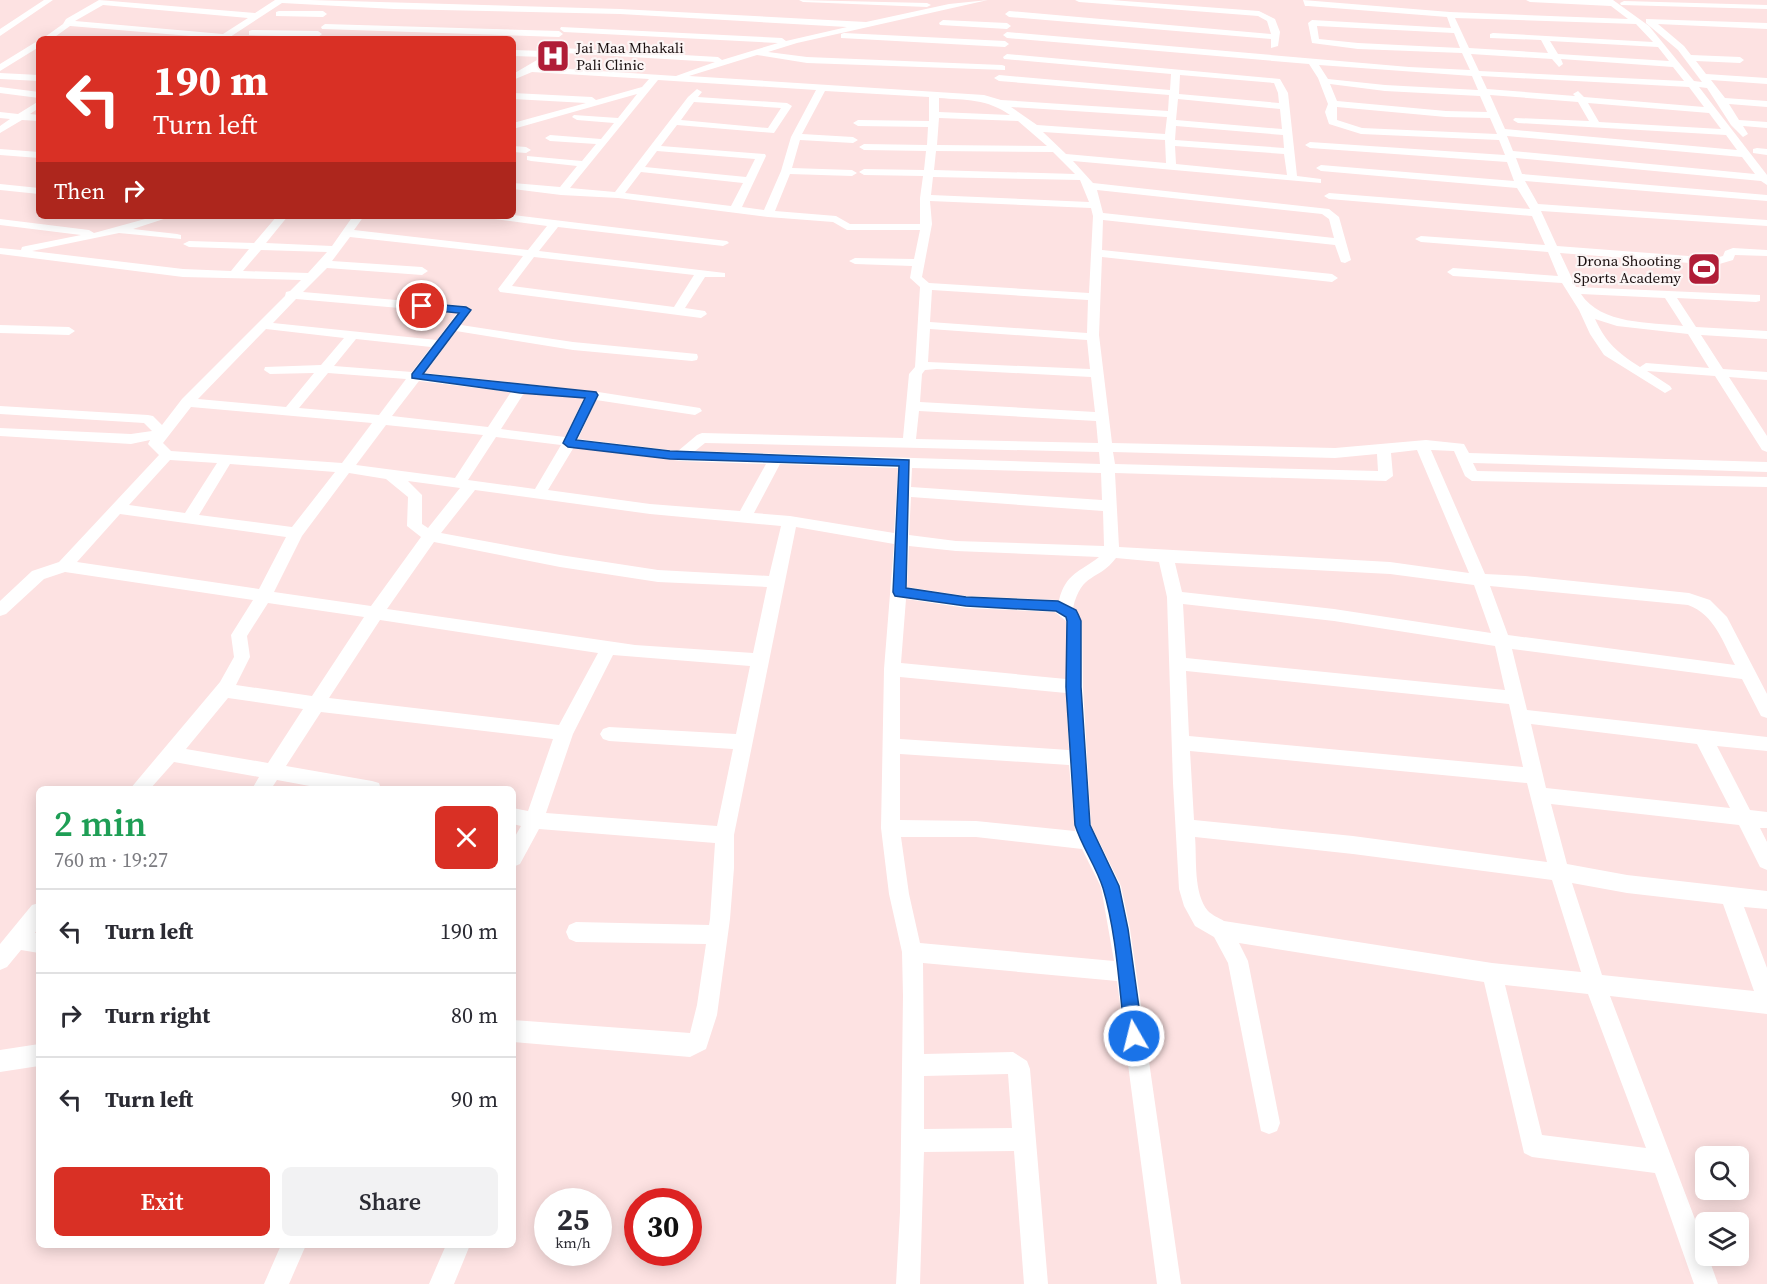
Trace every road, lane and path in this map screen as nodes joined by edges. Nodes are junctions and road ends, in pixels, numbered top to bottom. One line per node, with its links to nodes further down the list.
1 (50, 0): 24 (street)
2 (281, 0): 12 (street); 22 (street)
3 (475, 0): 25 (street)
4 (588, 0): 19 (street)
5 (803, 0): 11 (street)
6 (984, 0): 16 (street)
7 (1078, 0): 49 (street)
8 (1307, 0): 14 (street)
9 (1530, 0): 13 (street)
10 (104, 1): 18 (street); 28 (street)
11 (835, 1): 16 (street)
12 (319, 2): 15 (street)
13 (1616, 2): 17 (street); 27 (street)
14 (1387, 5): 21 (street)
15 (351, 6): 20 (street); 25 (street)
16 (949, 6): 30 (street)
17 (1767, 7)
18 (202, 10): 22 (street); 36 (street)
19 (585, 10): 25 (street); 30 (street); 34 (street)
20 (279, 14)
21 (1450, 15): 27 (street); 35 (street)
22 (257, 16): 44 (street)
23 (11, 17): 24 (street)
24 (23, 18): 37 (street)
25 (461, 19): 33 (street); 34 (street); 47 (street)
26 (333, 21): 39 (street)
27 (1645, 22): 31 (street); 54 (street); 61 (street)
28 (68, 23): 36 (street); 42 (street)
29 (943, 23): 41 (street)
30 (870, 25): 40 (street)
31 (1767, 26)
32 (383, 29): 33 (street); 39 (street); 45 (street)
33 (418, 29): 46 (street)
34 (562, 31): 51 (street); 55 (street)
35 (1456, 31): 52 (street); 56 (street)
36 (169, 32): 43 (street)
37 (0, 33)
38 (252, 33): 39 (street)
39 (319, 33)
40 (828, 35): 41 (street); 51 (street)
41 (1006, 35): 49 (street); 59 (street); 62 (street)
42 (50, 36)
43 (214, 36)
44 (227, 36)
45 (377, 36)
46 (412, 36)
47 (448, 36)
48 (1493, 36): 50 (street)
49 (1275, 37): 62 (street)
50 (1545, 38): 54 (street); 60 (street)
51 (795, 41): 58 (street)
52 (1315, 41): 56 (street); 65 (street)
53 (36, 45): 67 (street)
54 (1660, 45): 66 (street)
55 (546, 51): 57 (street); 63 (street); 69 (street)
56 (1464, 51): 60 (street); 71 (street)
57 (516, 53)
58 (754, 53): 63 (street); 68 (street)
59 (1007, 57): 68 (street); 70 (street)
60 (1555, 58): 66 (street); 77 (street)
61 (1689, 58): 64 (street); 81 (street)
62 (1276, 59): 65 (street)
63 (727, 60): 79 (street)
64 (1740, 60)
65 (1318, 63): 71 (street); 80 (street)
66 (1677, 64): 84 (street)
67 (0, 68)
68 (1002, 68): 76 (street)
69 (531, 69): 73 (street); 75 (street)
70 (1176, 72): 89 (street); 102 (street)
71 (1475, 72): 77 (street); 88 (street)
72 (0, 76): 74 (street)
73 (516, 76)
74 (36, 78)
75 (643, 78): 78 (street); 93 (street)
76 (999, 78): 89 (street); 98 (street)
77 (1568, 78): 84 (street); 95 (street)
78 (654, 79): 79 (street); 86 (street)
79 (672, 79): 83 (street)
80 (1325, 81): 88 (street); 99 (street)
81 (1707, 81): 82 (street); 84 (street); 96 (street)
82 (1767, 81)
83 (705, 82): 85 (street); 94 (street)
84 (1692, 84): 103 (street)
85 (822, 88): 91 (street); 124 (street)
86 (645, 89): 97 (street); 113 (street)
87 (0, 90): 90 (street)
88 (1484, 93): 95 (street); 105 (street)
89 (1174, 94): 102 (street); 110 (street)
90 (36, 95)
91 (934, 95): 98 (street); 111 (street)
92 (516, 96): 93 (street)
93 (577, 98): 97 (street)
94 (691, 99): 114 (street); 129 (street)
95 (1582, 100): 103 (street); 116 (street)
96 (1722, 101): 100 (street); 119 (street)
97 (599, 102): 118 (street)
98 (996, 102): 109 (street); 110 (street)
99 (1333, 104): 105 (street); 123 (street)
100 (1767, 104)
101 (36, 106): 106 (street)
102 (1283, 106): 122 (street)
103 (1711, 110): 119 (street)
104 (0, 115): 106 (street)
105 (1494, 115): 123 (street)
106 (19, 117): 108 (street); 121 (street)
107 (577, 117): 113 (street)
108 (36, 118)
109 (1021, 118): 111 (street); 120 (street)
110 (1172, 119): 122 (street); 127 (street)
111 (934, 120): 115 (street); 133 (street)
112 (1518, 120): 116 (street)
113 (620, 121): 128 (street)
114 (675, 122): 129 (street); 134 (street)
115 (858, 123)
116 (1596, 124): 119 (street)
117 (1767, 124): 119 (street)
118 (516, 127)
119 (1731, 127): 138 (street); 141 (street)
120 (1034, 128): 127 (street); 139 (street)
121 (0, 130)
122 (1287, 132): 136 (street)
123 (1502, 134): 141 (street); 143 (street)
124 (796, 137): 126 (street); 150 (street)
125 (550, 138): 128 (street)
126 (854, 140)
127 (1171, 140): 136 (street); 147 (street)
128 (604, 142): 145 (street)
129 (767, 144): 134 (street); 155 (street)
130 (36, 145): 140 (street)
131 (1310, 145): 143 (street)
132 (864, 147): 133 (street)
133 (932, 147): 144 (street); 153 (street)
134 (654, 148): 149 (street)
135 (516, 150): 145 (street)
136 (1288, 151): 154 (street)
137 (0, 152): 140 (street)
138 (1762, 152): 146 (street)
139 (1061, 153): 144 (street); 147 (street); 159 (street)
140 (23, 154): 142 (street)
141 (1745, 154): 156 (street)
142 (36, 155)
143 (1511, 157): 156 (street); 158 (street)
144 (1006, 161): 153 (street); 159 (street)
145 (585, 164): 163 (street)
146 (1767, 164)
147 (1171, 165): 154 (street)
148 (1321, 168): 158 (street)
149 (638, 169): 155 (street); 164 (street)
150 (786, 171): 151 (street); 171 (street)
151 (852, 172)
152 (864, 172): 153 (street)
153 (930, 172): 166 (street)
154 (1292, 177): 157 (street)
155 (749, 180): 168 (street)
156 (1765, 180)
157 (1317, 181)
158 (1519, 181): 167 (street); 169 (street)
159 (1087, 182): 170 (street); 185 (street)
160 (516, 186): 163 (street)
161 (0, 188): 162 (street)
162 (36, 191)
163 (561, 192): 164 (street)
164 (618, 195): 168 (street)
165 (1329, 196): 169 (street)
166 (925, 198): 170 (street); 179 (street)
167 (1767, 198)
168 (735, 210): 171 (street)
169 (1535, 210): 178 (street); 190 (street)
170 (1096, 211): 185 (street); 194 (street)
171 (768, 214): 179 (street)
172 (157, 219): 180 (street)
173 (280, 219): 188 (street)
174 (357, 219): 181 (street)
175 (516, 219): 177 (street)
176 (0, 222): 182 (street)
177 (555, 223): 186 (street); 193 (street)
178 (1767, 223)
179 (924, 227): 197 (street)
180 (113, 231): 182 (street); 183 (street)
181 (347, 233): 189 (street); 193 (street)
182 (101, 235): 191 (street)
183 (177, 237)
184 (1421, 239): 190 (street)
185 (1341, 242): 195 (street)
186 (723, 243)
187 (189, 244): 188 (street)
188 (258, 246): 189 (street); 201 (street)
189 (333, 249): 198 (street)
190 (1552, 249): 192 (street); 206 (street)
191 (4, 253): 201 (street)
192 (1767, 253)
193 (531, 254): 202 (street); 213 (street)
194 (1095, 254): 205 (street); 210 (street)
195 (1346, 260)
196 (855, 261): 197 (street)
197 (919, 262): 207 (street)
198 (324, 264): 199 (street); 204 (street)
199 (422, 271)
200 (1453, 272): 206 (street)
201 (235, 273): 204 (street)
202 (700, 274): 203 (street); 213 (street)
203 (721, 275)
204 (308, 278): 208 (street)
205 (1332, 278)
206 (1569, 285): 209 (street); 212 (street)
207 (926, 286): 210 (street); 216 (street)
208 (290, 295): 215 (street); 217 (street)
209 (1669, 295): 211 (street); 219 (street)
210 (1094, 297): 223 (street)
211 (1756, 298)
212 (1583, 307): 219 (street); 235 (street)
213 (678, 310): 214 (street)
214 (701, 314)
215 (261, 325): 222 (street); 237 (street)
216 (924, 325): 223 (street); 226 (street)
217 (453, 327): 224 (street); 225 (street)
218 (0, 329): 220 (street)
219 (1693, 330): 221 (street); 231 (street)
220 (69, 331)
221 (1767, 335)
222 (352, 336): 224 (street); 228 (street)
223 (1093, 337): 230 (street)
224 (441, 344): 232 (street)
225 (692, 357)
226 (921, 367): 230 (street); 238 (street)
227 (1646, 368): 231 (street)
228 (325, 369): 229 (street); 232 (street); 241 (street)
229 (270, 370)
230 (1096, 373): 242 (street)
231 (1721, 373): 233 (street); 250 (street)
232 (415, 376): 234 (street); 243 (street)
233 (1767, 376)
234 (520, 389): 236 (street); 245 (street)
235 (1665, 389)
236 (592, 395): 240 (street); 247 (street)
237 (187, 402): 241 (street); 246 (street)
238 (913, 406): 242 (street); 248 (street)
239 (0, 410): 246 (street)
240 (695, 411)
241 (288, 413): 243 (street)
242 (1102, 417): 251 (street)
243 (380, 421): 245 (street); 260 (street)
244 (0, 432): 246 (street)
245 (493, 432): 247 (street); 264 (street)
246 (163, 434): 253 (street)
247 (568, 443): 254 (street); 266 (street)
248 (909, 443): 251 (street); 254 (street)
249 (1422, 446): 252 (street); 255 (street); 278 (street)
250 (1767, 447)
251 (1106, 448): 252 (street); 261 (street)
252 (1384, 449): 261 (street)
253 (167, 455): 256 (street); 268 (street)
254 (681, 456): 257 (street)
255 (1464, 458): 259 (street); 263 (street)
256 (226, 460): 260 (street); 270 (street)
257 (774, 460): 258 (street); 269 (street)
258 (905, 463): 261 (street); 265 (street)
259 (1767, 467)
260 (344, 468): 262 (street); 272 (street)
261 (1108, 469): 267 (street)
262 (390, 474): 264 (street); 273 (street)
263 (1767, 482)
264 (465, 484): 266 (street); 273 (street)
265 (904, 492): 267 (street); 274 (street)
266 (539, 494): 269 (street)
267 (1109, 506): 275 (street)
268 (118, 509): 270 (street); 277 (street)
269 (744, 517): 271 (street)
270 (189, 518): 272 (street)
271 (790, 521): 274 (street); 279 (street)
272 (296, 533): 281 (street)
273 (430, 536): 279 (street); 285 (street)
274 (901, 540): 275 (street); 280 (street)
275 (1112, 552): 276 (street); 283 (street)
276 (1166, 557): 278 (street); 282 (street)
277 (64, 566): 281 (street); 284 (street)
278 (1480, 580): 286 (street); 291 (street)
279 (774, 582): 288 (street)
280 (899, 592): 283 (street); 290 (street)
281 (263, 597): 285 (street); 293 (street)
282 (1175, 597): 286 (street); 289 (street)
283 (1065, 609): 292 (street)
284 (0, 610)
285 (376, 612): 287 (street); 294 (street)
286 (1502, 641): 291 (street); 295 (street)
287 (609, 647): 288 (street); 297 (street)
288 (761, 660): 300 (street)
289 (1178, 664): 295 (street); 301 (street)
290 (892, 669): 292 (street); 303 (street)
291 (1748, 673): 296 (street)
292 (1074, 687): 305 (street)
293 (224, 690): 294 (street); 304 (street)
294 (316, 704): 297 (street); 306 (street)
295 (1518, 707): 299 (street); 307 (street)
296 (1767, 711)
297 (564, 733): 313 (street)
298 (609, 734): 300 (street)
299 (1703, 737): 302 (street); 312 (street)
300 (746, 742): 317 (street)
301 (1181, 743): 307 (street); 316 (street)
302 (1767, 744)
303 (892, 746): 305 (street); 315 (street)
304 (169, 754): 306 (street); 308 (street)
305 (1078, 758): 318 (street)
306 (274, 770): 309 (street); 310 (street)
307 (1536, 785): 312 (street); 321 (street)
308 (142, 786)
309 (263, 786)
310 (357, 786)
311 (516, 817): 313 (street)
312 (1747, 819): 314 (street); 320 (street)
313 (534, 820): 317 (street); 319 (street)
314 (1767, 820)
315 (890, 828): 318 (street); 330 (street)
316 (1185, 828): 321 (street); 325 (street)
317 (724, 835): 327 (street)
318 (1088, 841): 332 (street)
319 (516, 853)
320 (1767, 861)
321 (1559, 872): 322 (street); 334 (street)
322 (1730, 896): 323 (street); 335 (street)
323 (1767, 900)
324 (36, 916): 328 (street)
325 (1221, 930): 333 (street); 341 (street)
326 (576, 932): 327 (street)
327 (717, 934): 337 (street)
328 (17, 940): 329 (street); 331 (street)
329 (36, 943)
330 (912, 952): 332 (street); 340 (street)
331 (0, 960)
332 (1126, 972): 351 (street)
333 (1492, 973): 334 (street); 344 (street)
334 (1594, 985): 336 (street); 344 (street)
335 (1767, 997)
336 (1767, 1003)
337 (516, 1031)
338 (36, 1055): 339 (street)
339 (0, 1061)
340 (914, 1065): 342 (street); 343 (street)
341 (1269, 1123)
342 (1025, 1139): 343 (street); 350 (street)
343 (913, 1141): 349 (street)
344 (1663, 1162): 352 (street)
345 (293, 1248): 347 (street)
346 (457, 1248): 348 (street)
347 (276, 1284)
348 (441, 1284)
349 (908, 1284)
350 (1036, 1284)
351 (1169, 1284)
352 (1706, 1284)

